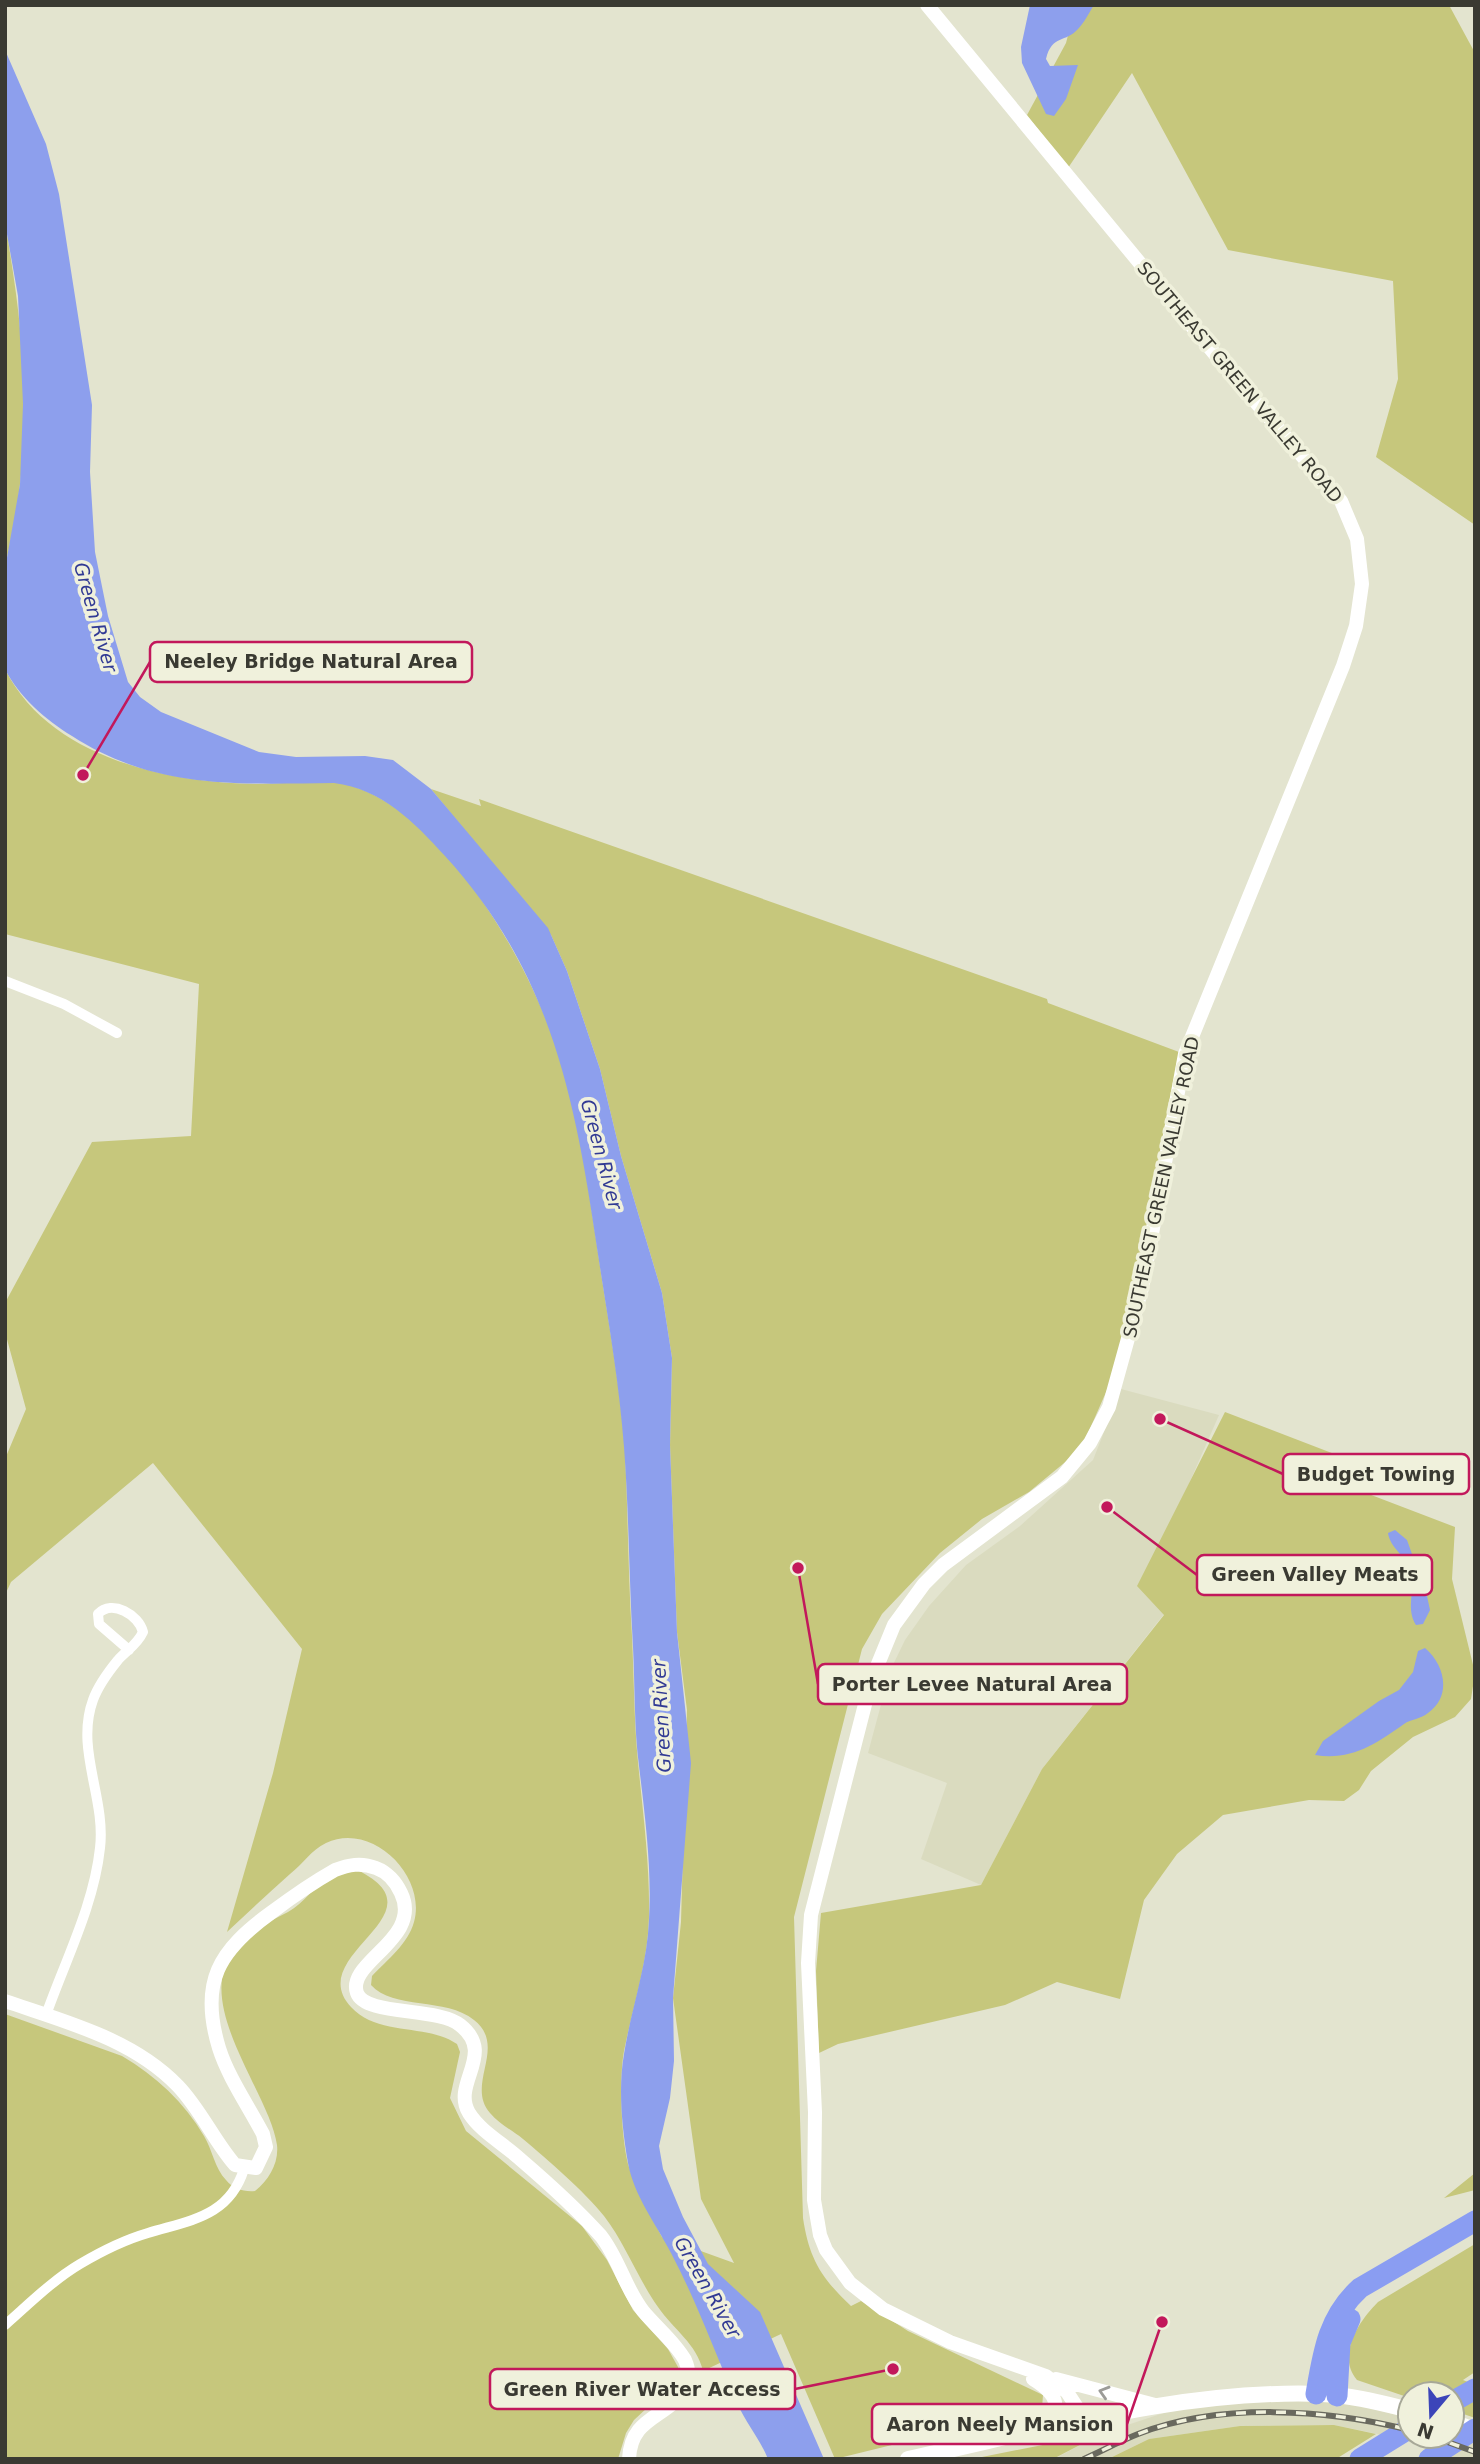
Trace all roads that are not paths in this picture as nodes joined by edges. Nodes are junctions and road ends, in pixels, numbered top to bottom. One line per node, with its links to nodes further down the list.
1 (927, 5): 11 (street, SOUTHEAST GREEN VALLEY ROAD)
2 (5, 981): 3 (street)
3 (117, 1033)
4 (129, 1650): 4 (street); 6 (street)
5 (5, 2001): 6 (street)
6 (46, 2015): 7 (street)
7 (244, 2169): 10 (street); 21 (street)
8 (1475, 2221): 13 (highway)
9 (1475, 2232): 13 (highway)
10 (5, 2325)
11 (995, 2358): 12 (street, SOUTHEAST GREEN VALLEY ROAD); 18 (street)
12 (1046, 2376): 14 (street, one-way to 12); 16 (street, SOUTHEAST GREEN VALLEY ROAD)
13 (1326, 2395): 14 (main road); 15 (main road)
14 (1163, 2406): 16 (main road)
15 (1396, 2408)
16 (1086, 2421): 18 (main road)
17 (1475, 2430): 24 (highway)
18 (1041, 2431): 22 (main road)
19 (1396, 2437): 23 (highway)
20 (1475, 2438): 25 (highway)
21 (629, 2459)
22 (908, 2459)
23 (1360, 2459)
24 (1429, 2459)
25 (1434, 2459)

